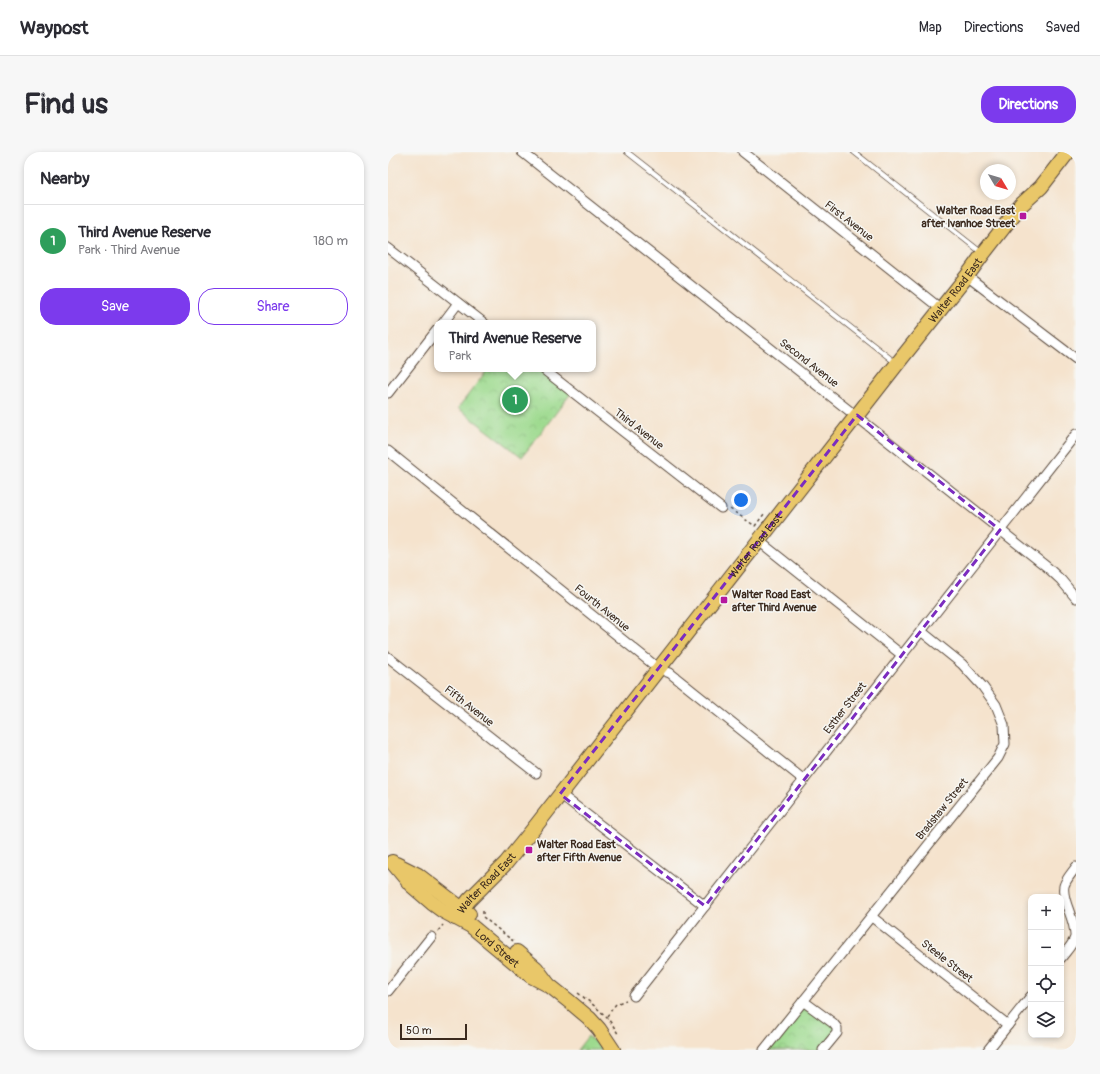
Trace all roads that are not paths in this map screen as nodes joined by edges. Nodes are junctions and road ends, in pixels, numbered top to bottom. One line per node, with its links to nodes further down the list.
1 (522, 152): 20 (street, Second Avenue)
2 (628, 152): 17 (lane)
3 (743, 152): 12 (street, First Avenue)
4 (854, 152): 9 (lane)
5 (1057, 152): 7 (main road, Walter Road East)
6 (1068, 152): 7 (main road, Walter Road East)
7 (1021, 205): 9 (main road, Walter Road East)
8 (388, 248): 11 (street)
9 (983, 254): 10 (main road, Walter Road East)
10 (967, 276): 12 (main road, Walter Road East); 16 (street)
11 (458, 303): 13 (street); 14 (street)
12 (941, 309): 17 (main road, Walter Road East)
13 (445, 320)
14 (480, 320)
15 (434, 334): 19 (street)
16 (1076, 359)
17 (897, 364): 20 (main road, Walter Road East)
18 (547, 372): 23 (street, Third Avenue)
19 (388, 393)
20 (856, 416): 24 (street, Second Avenue); 25 (main road, Walter Road East)
21 (1076, 434): 24 (street, Esther Street)
22 (388, 451): 30 (street, Fourth Avenue)
23 (720, 508)
24 (1000, 530): 26 (street, Second Avenue); 27 (street, Esther Street)
25 (758, 541): 28 (street); 30 (main road, Walter Road East)
26 (1076, 598)
27 (921, 631): 28 (street, Esther Street); 38 (street, Bradshaw Street)
28 (902, 655): 32 (street, Esther Street)
29 (388, 657): 31 (street, Fifth Avenue)
30 (658, 669): 32 (street, Fourth Avenue); 33 (main road, Walter Road East)
31 (536, 773)
32 (804, 780): 36 (street, Esther Street)
33 (560, 794): 36 (street); 37 (main road, Walter Road East)
34 (390, 860): 37 (main road, Lord Street)
35 (1076, 867): 40 (street)
36 (705, 906): 42 (street, Esther Street)
37 (454, 916): 46 (main road, Lord Street)
38 (872, 917): 44 (street, Bradshaw Street); 45 (street, Steele Street)
39 (431, 936): 41 (street)
40 (1064, 954)
41 (388, 991)
42 (634, 996)
43 (1028, 1000): 45 (street)
44 (803, 1001): 47 (street, Bradshaw Street); 48 (street)
45 (1008, 1025): 49 (street)
46 (613, 1050)
47 (764, 1050)
48 (824, 1050)
49 (988, 1050)

